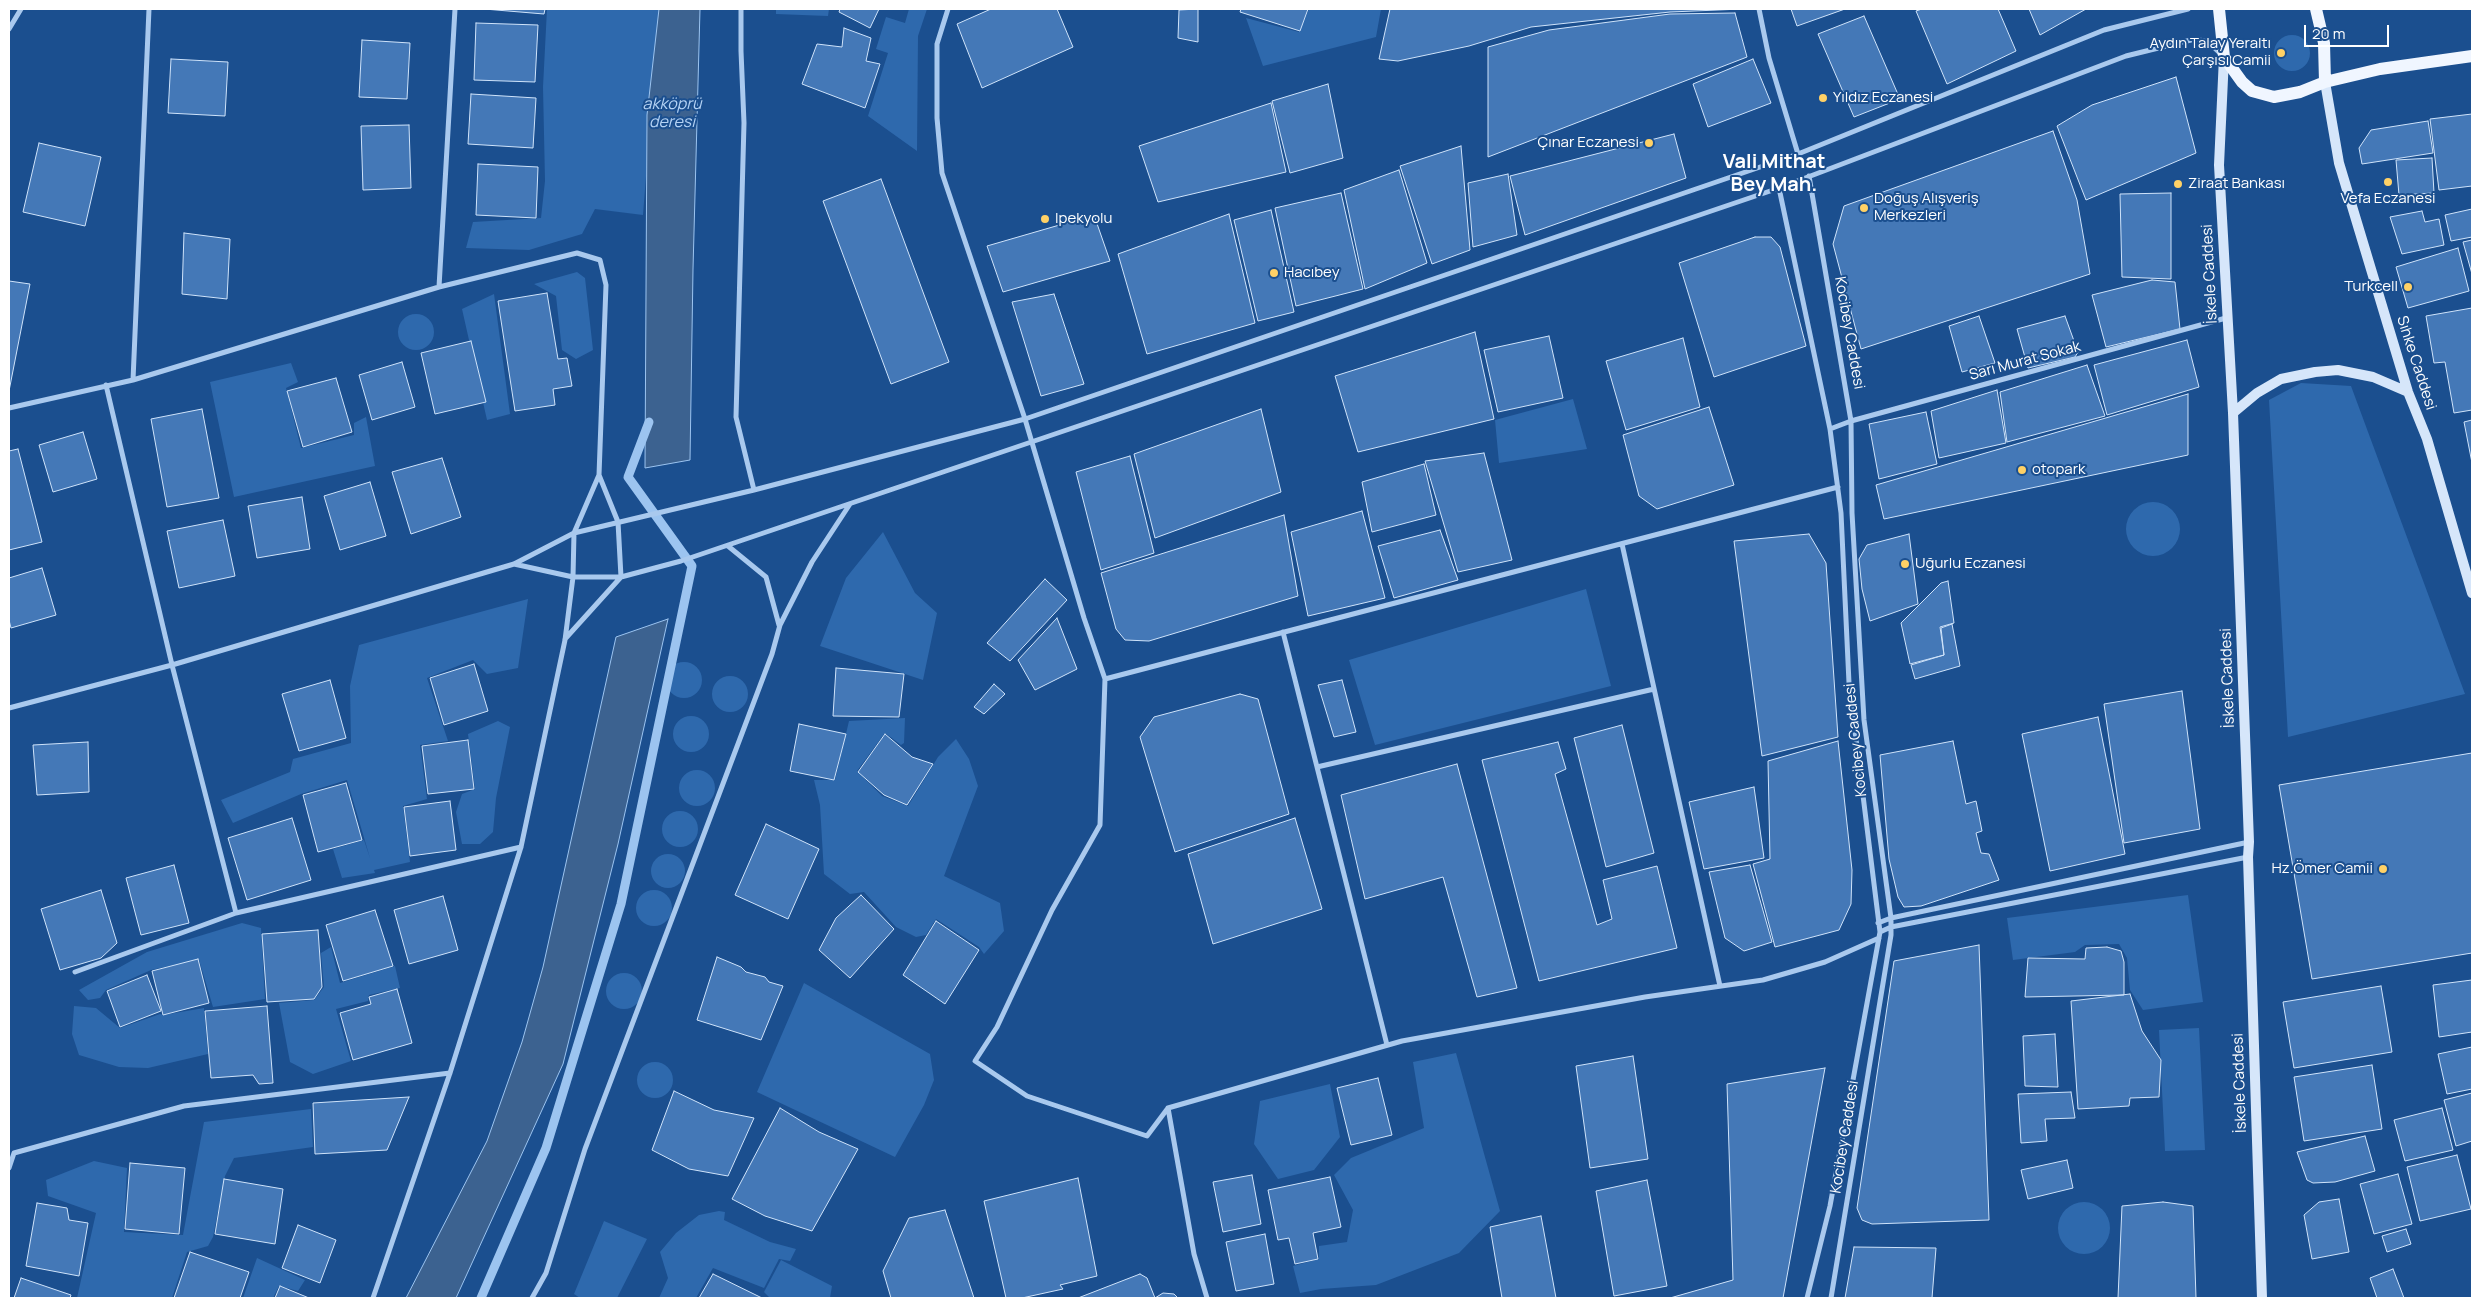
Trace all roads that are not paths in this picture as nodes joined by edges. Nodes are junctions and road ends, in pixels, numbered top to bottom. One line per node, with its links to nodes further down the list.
1 (21, 9): 10 (street)
2 (149, 9): 19 (street)
3 (455, 9): 17 (street)
4 (741, 9): 30 (street)
5 (948, 9): 24 (street)
6 (1759, 9): 14 (street)
7 (2188, 9): 14 (street)
8 (2219, 9): 12 (main road)
9 (2316, 9): 13 (main road)
10 (9, 29)
11 (2472, 56): 13 (main road)
12 (2224, 57): 13 (main road); 15 (street); 18 (main road, İskele Caddesi)
13 (2325, 82): 21 (main road, Sıhke Caddesi)
14 (1798, 154): 24 (street)
15 (1809, 176): 16 (street); 25 (street, Kocibey Caddesi)
16 (1779, 188): 26 (street, Kocibey Caddesi); 27 (street)
17 (439, 288): 19 (street); 28 (street)
18 (2226, 318): 23 (main road, İskele Caddesi); 25 (street, Sarı Murat Sokak)
19 (133, 380): 20 (street)
20 (106, 386): 22 (street); 43 (street)
21 (2408, 392): 23 (main road); 39 (main road, Sıhke Caddesi)
22 (9, 408)
23 (2233, 413): 48 (main road, İskele Caddesi)
24 (1025, 418): 27 (street); 30 (street)
25 (1852, 421): 26 (street, Sarı Murat Sokak); 52 (street, Kocibey Caddesi)
26 (1830, 429): 29 (street, Kocibey Caddesi)
27 (1031, 441): 31 (street); 44 (street)
28 (599, 475): 32 (street); 33 (street)
29 (1838, 488): 34 (street); 53 (street, Kocibey Caddesi)
30 (754, 490): 32 (street)
31 (850, 504): 35 (street); 40 (street)
32 (618, 522): 33 (street); 38 (street)
33 (574, 534): 36 (street); 37 (street)
34 (1622, 544): 41 (street); 45 (street)
35 (728, 546): 38 (street); 40 (street)
36 (514, 564): 37 (street); 43 (street)
37 (573, 577): 38 (street); 42 (street)
38 (621, 577): 42 (street)
39 (2472, 593)
40 (780, 625): 64 (street)
41 (1284, 632): 44 (street); 47 (street)
42 (565, 640): 49 (street)
43 (172, 665): 46 (street); 51 (street)
44 (1105, 679): 60 (street)
45 (1654, 689): 47 (street); 57 (street)
46 (9, 708)
47 (1317, 767): 58 (street)
48 (2249, 842): 50 (main road, İskele Caddesi); 52 (street)
49 (521, 846): 51 (street); 59 (street)
50 (2248, 857): 54 (street); 68 (main road, İskele Caddesi)
51 (236, 913): 56 (street)
52 (1891, 918): 53 (street); 54 (street, Kocibey Caddesi)
53 (1878, 923): 55 (street, Kocibey Caddesi)
54 (1891, 927): 55 (street); 67 (street, Kocibey Caddesi)
55 (1879, 935): 57 (street); 66 (street, Kocibey Caddesi)
56 (75, 972)
57 (1720, 986): 58 (street)
58 (1387, 1045): 60 (street)
59 (450, 1073): 61 (street); 63 (street)
60 (1168, 1108): 65 (street)
61 (11, 1152): 62 (street)
62 (9, 1168)
63 (373, 1298)
64 (532, 1298)
65 (1207, 1298)
66 (1807, 1298)
67 (1831, 1298)
68 (2262, 1298)

